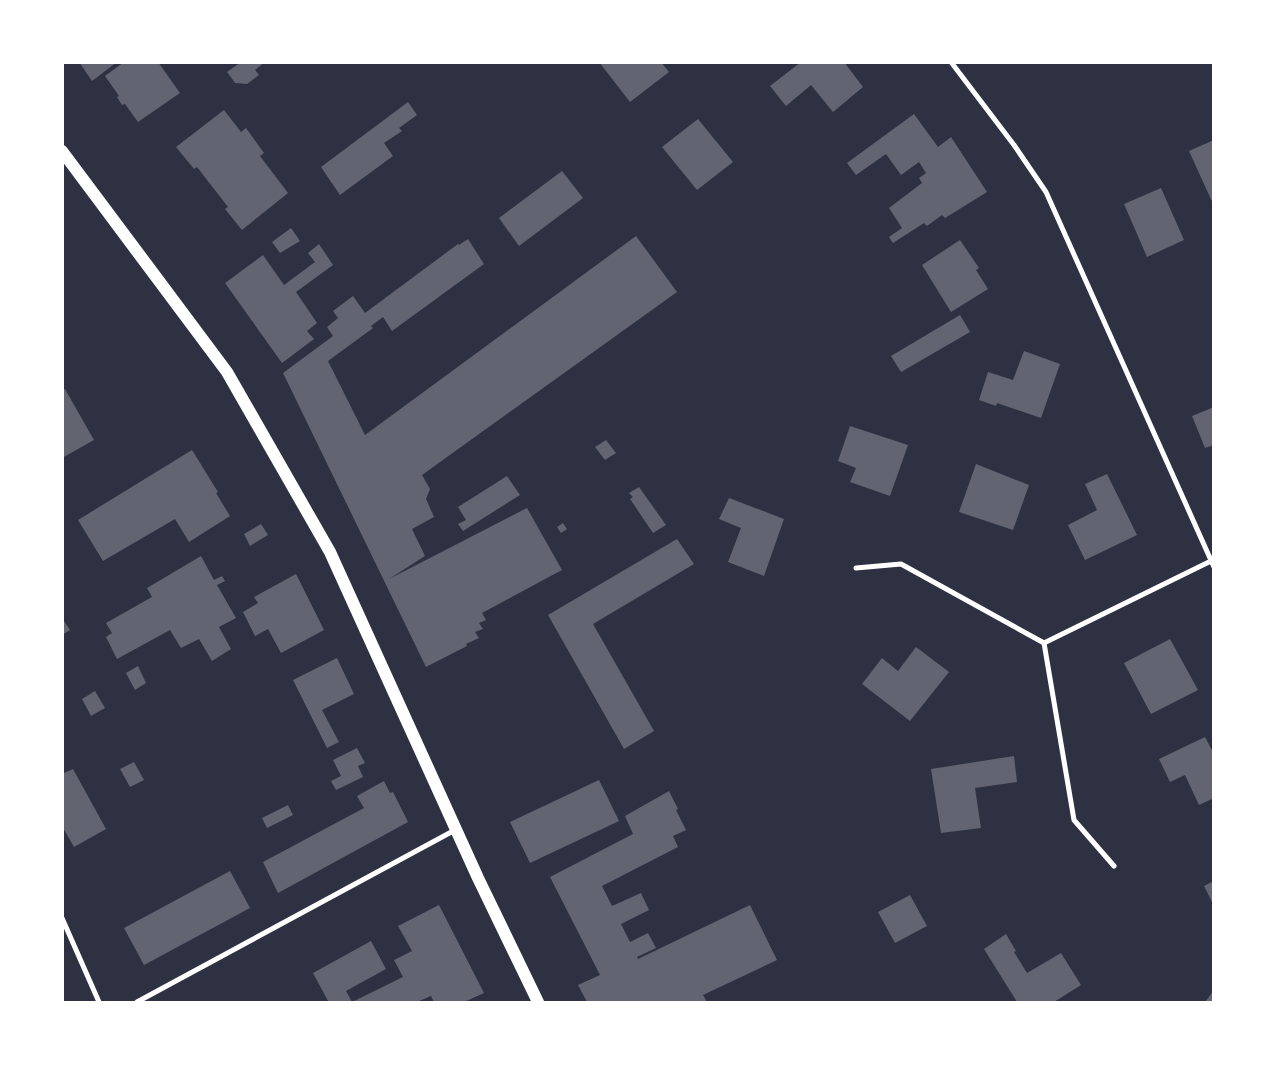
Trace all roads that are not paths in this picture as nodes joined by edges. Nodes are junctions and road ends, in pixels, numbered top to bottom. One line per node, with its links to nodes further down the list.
1 (951, 62): 3 (street)
2 (62, 151): 7 (main road)
3 (1210, 561): 4 (street); 6 (street)
4 (1214, 567)
5 (856, 568): 6 (street)
6 (1044, 643): 8 (street)
7 (456, 829): 11 (street); 12 (main road)
8 (1114, 866)
9 (62, 918): 10 (street)
10 (99, 1002)
11 (137, 1002)
12 (538, 1002)

